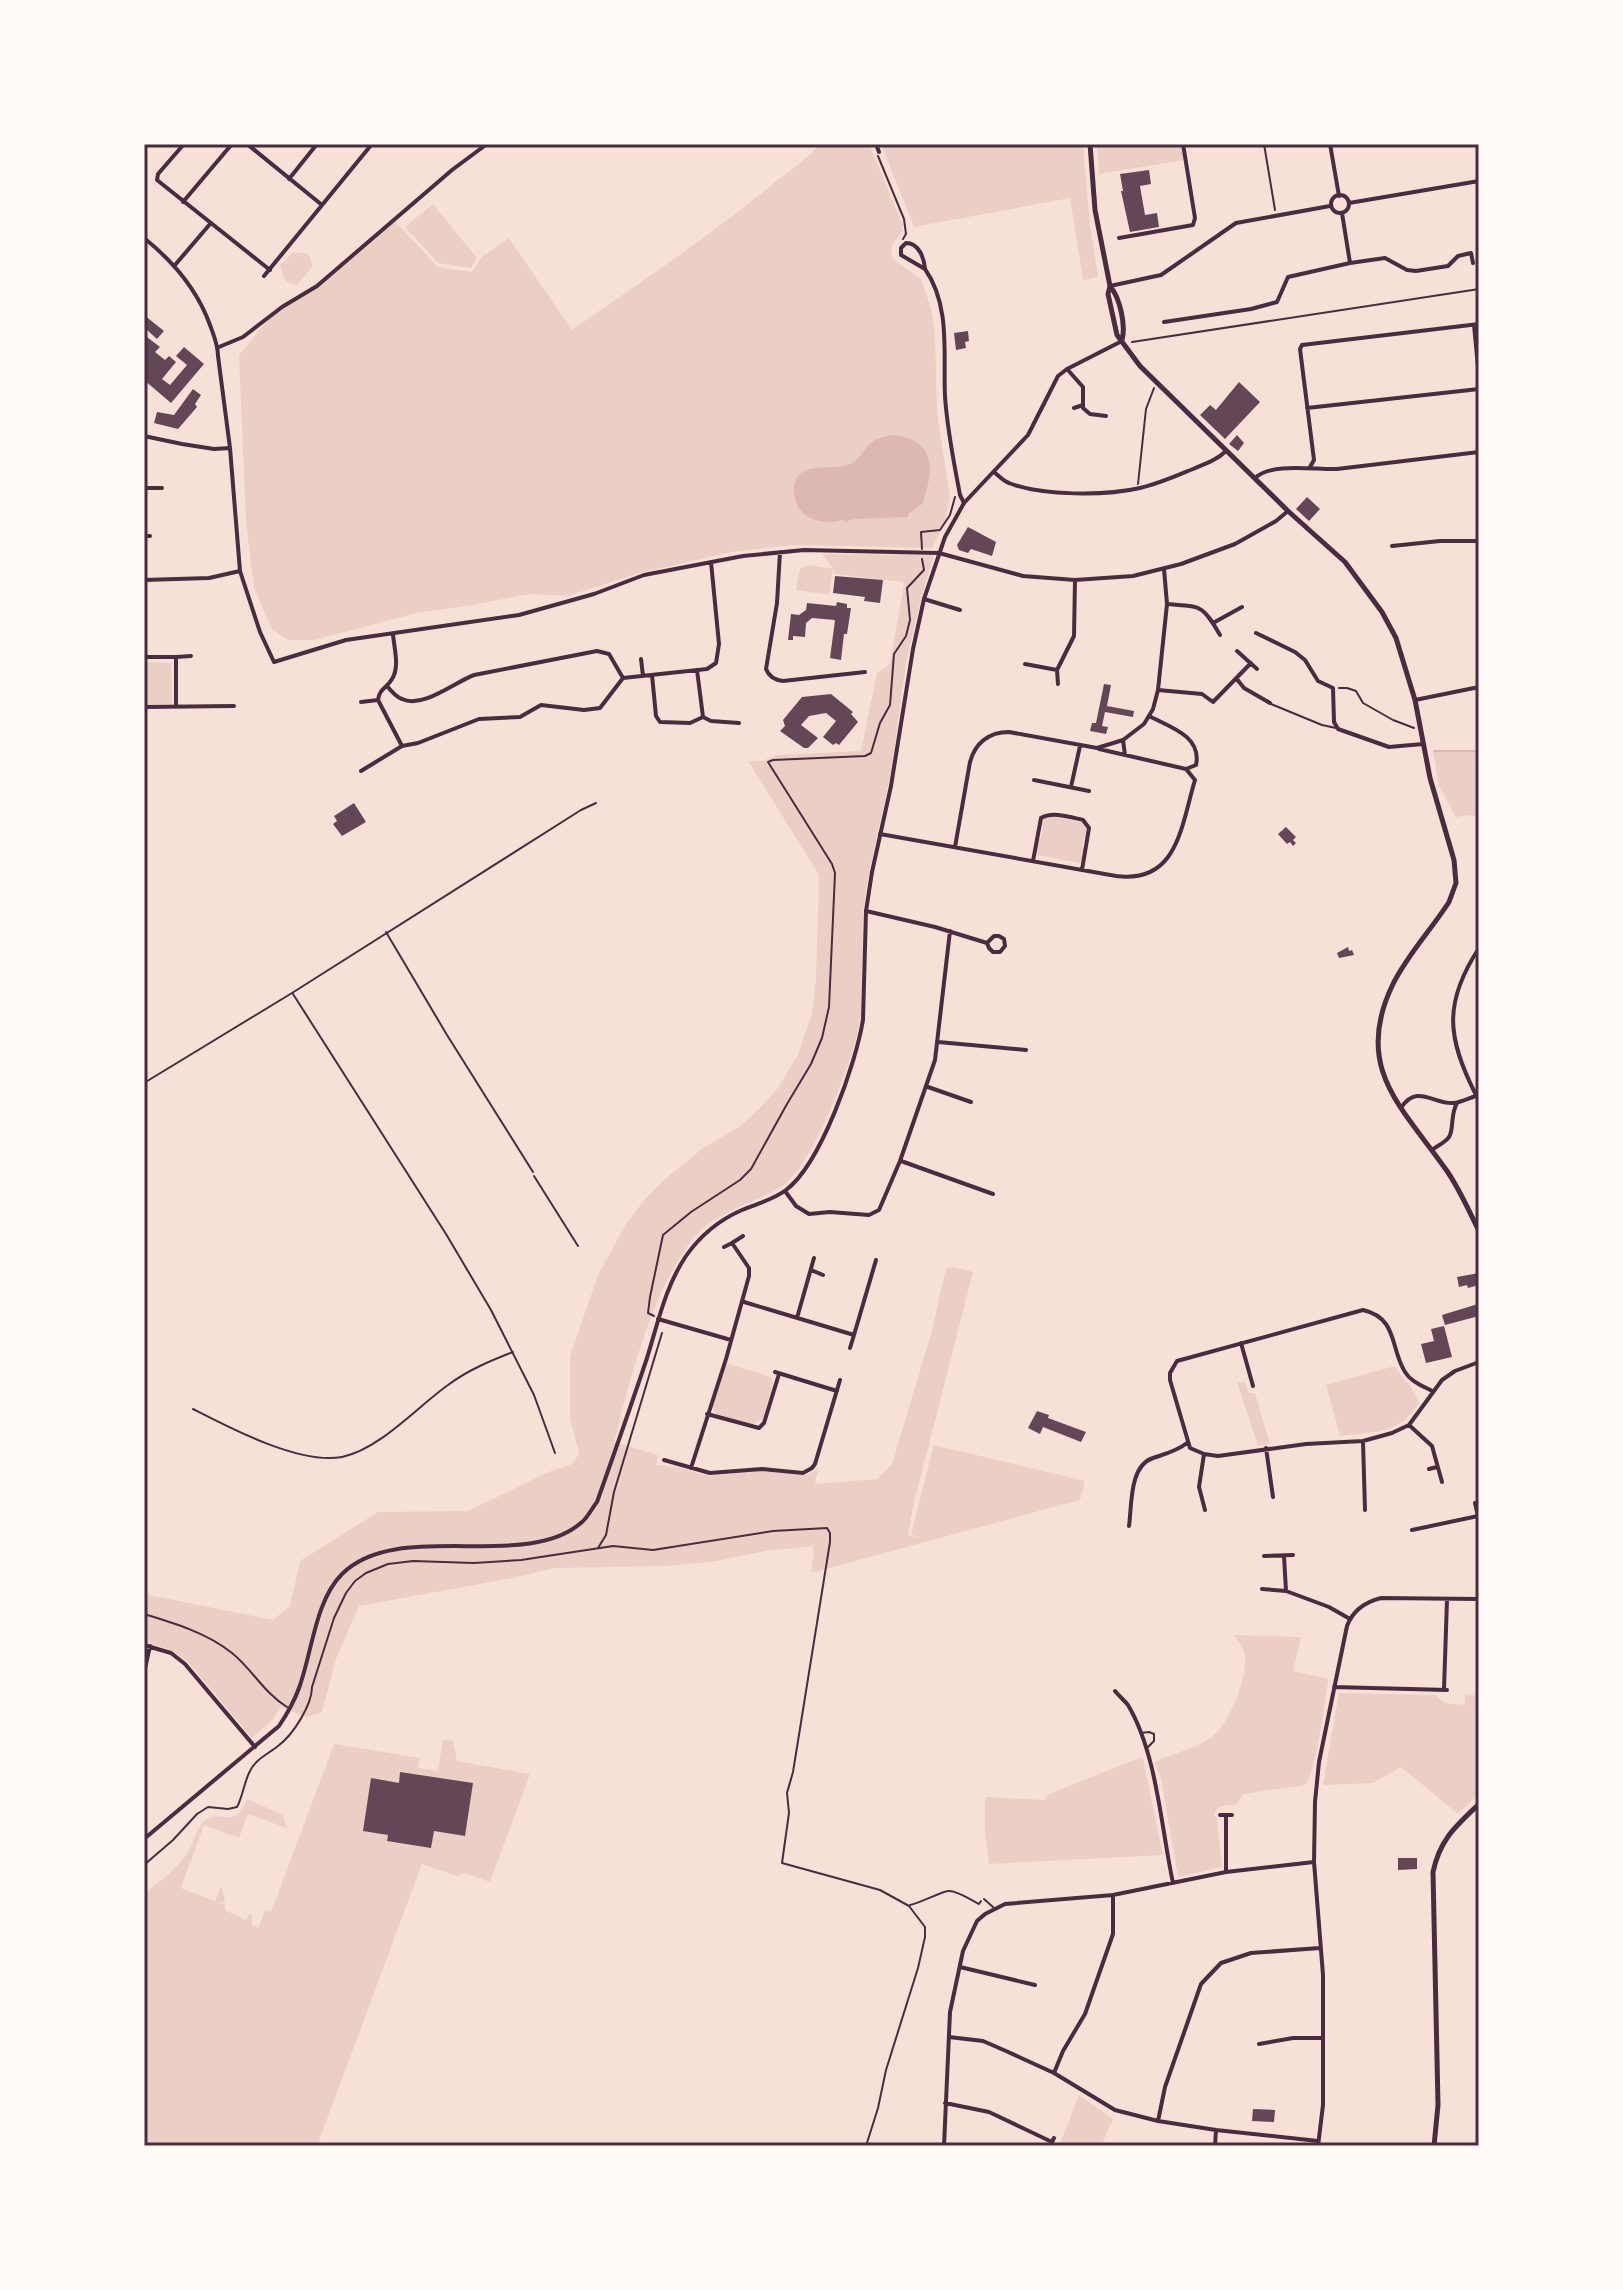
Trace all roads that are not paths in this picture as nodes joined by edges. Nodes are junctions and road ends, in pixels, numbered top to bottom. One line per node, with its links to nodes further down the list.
1 (184, 144): 15 (street)
2 (232, 144): 15 (street)
3 (247, 144): 12 (street)
4 (317, 144): 12 (street)
5 (372, 144): 17 (street)
6 (487, 144): 33 (street)
7 (876, 144): 11 (street)
8 (1090, 144): 29 (main road)
9 (1183, 144): 21 (street)
10 (1330, 144): 14 (street)
11 (878, 152)
12 (289, 179): 17 (street)
13 (1479, 181): 16 (street)
14 (1339, 196): 16 (street); 18 (street)
15 (183, 202): 20 (street)
16 (1349, 203): 19 (street)
17 (322, 205): 27 (street)
18 (1330, 206): 19 (street); 29 (street)
19 (1342, 213): 23 (street)
20 (210, 224): 25 (street); 27 (street)
21 (1119, 238)
22 (144, 239): 25 (street)
23 (1350, 263): 24 (street); 30 (street)
24 (1473, 263)
25 (175, 265): 33 (street)
26 (925, 269): 26 (street); 50 (street)
27 (270, 270): 28 (street)
28 (264, 276)
29 (1110, 286): 32 (main road)
30 (1164, 322)
31 (1476, 325): 35 (street); 39 (street)
32 (1122, 341): 34 (street); 43 (main road)
33 (218, 347): 42 (street)
34 (1067, 369): 37 (street); 46 (street)
35 (1479, 377)
36 (1479, 389): 39 (street)
37 (1083, 405): 38 (street); 40 (street)
38 (1074, 408)
39 (1307, 408): 45 (street)
40 (1106, 416)
41 (144, 436): 42 (street)
42 (230, 448): 58 (street)
43 (1226, 451): 46 (street); 47 (main road)
44 (1479, 452): 45 (street)
45 (1310, 467): 47 (street)
46 (994, 472): 50 (street)
47 (1255, 478): 51 (main road)
48 (144, 488): 49 (street)
49 (162, 488)
50 (964, 503): 55 (street)
51 (1288, 511): 57 (street); 89 (main road)
52 (1479, 541): 53 (street)
53 (1392, 546)
54 (780, 552): 55 (street); 56 (street); 79 (street)
55 (939, 553): 60 (street); 61 (street)
56 (711, 562): 67 (street); 77 (street)
57 (1164, 569): 60 (street); 62 (street)
58 (240, 571): 59 (street); 67 (street)
59 (144, 580)
60 (1075, 580): 78 (street)
61 (924, 599): 64 (street); 113 (street)
62 (1167, 604): 65 (street); 87 (street)
63 (1242, 607): 65 (street)
64 (960, 610)
65 (1213, 623): 68 (street)
66 (1256, 633): 100 (street)
67 (393, 634): 85 (street)
68 (1220, 635)
69 (1237, 651): 74 (street)
70 (191, 656): 72 (street)
71 (144, 657): 72 (street)
72 (176, 657): 94 (street)
73 (641, 659): 81 (street)
74 (1251, 663): 76 (street); 83 (street)
75 (1025, 664): 78 (street)
76 (1257, 669)
77 (697, 670): 80 (street); 97 (street)
78 (1057, 670): 84 (street)
79 (865, 672)
80 (652, 675): 81 (street); 97 (street)
81 (643, 676): 82 (street)
82 (623, 678): 85 (street); 103 (street)
83 (1236, 678): 87 (street); 91 (street)
84 (1058, 684)
85 (387, 686): 88 (street)
86 (1479, 687): 89 (street)
87 (1158, 690): 96 (street)
88 (378, 700): 90 (street); 103 (street)
89 (1415, 700): 102 (main road)
90 (361, 702)
91 (1270, 703): 100 (lane)
92 (234, 706): 94 (street)
93 (144, 707): 94 (street)
94 (176, 707)
95 (730, 715): 98 (street)
96 (1149, 716): 101 (street); 107 (street)
97 (703, 717): 98 (street)
98 (730, 722): 99 (street)
99 (739, 723)
100 (1338, 729): 102 (street)
101 (1123, 740): 105 (street); 106 (street)
102 (1423, 744): 130 (main road)
103 (402, 746): 108 (street)
104 (1080, 746): 105 (street); 110 (street); 114 (street)
105 (1097, 748): 106 (street)
106 (1125, 755): 107 (street)
107 (1186, 769): 116 (street)
108 (361, 771)
109 (1034, 780): 110 (street)
110 (1071, 788): 111 (street)
111 (1089, 791)
112 (596, 803): 119 (lane)
113 (880, 834): 114 (street); 117 (street)
114 (955, 847): 115 (street)
115 (1033, 861): 116 (street); 116 (street)
116 (1082, 870)
117 (866, 911): 118 (street); 133 (street)
118 (950, 931): 120 (street); 123 (street)
119 (386, 932): 122 (lane); 138 (lane)
120 (987, 943): 120 (street)
121 (1479, 948): 127 (street)
122 (292, 993): 125 (lane); 153 (lane)
123 (938, 1042): 124 (street); 126 (street)
124 (1026, 1050)
125 (144, 1083)
126 (928, 1087): 128 (street); 132 (street)
127 (1478, 1095): 129 (street)
128 (971, 1102)
129 (1457, 1103): 130 (street); 131 (street)
130 (1400, 1108): 131 (main road)
131 (1432, 1150): 135 (main road)
132 (900, 1161): 133 (street); 134 (street)
133 (785, 1191): 148 (street)
134 (993, 1194)
135 (1479, 1231)
136 (743, 1236): 137 (street)
137 (732, 1243): 139 (street); 146 (street)
138 (578, 1246)
139 (724, 1247)
140 (814, 1258): 142 (street)
141 (876, 1260): 143 (street)
142 (811, 1270): 144 (street); 147 (street)
143 (874, 1273): 145 (street); 149 (street)
144 (823, 1275)
145 (881, 1275)
146 (743, 1302): 147 (street); 150 (street)
147 (797, 1318): 149 (street)
148 (658, 1319): 150 (street); 198 (street)
149 (854, 1335): 152 (street)
150 (731, 1340): 162 (street)
151 (1241, 1343): 155 (street); 160 (street); 165 (street)
152 (850, 1348)
153 (513, 1352): 161 (lane); 167 (lane)
154 (1479, 1362): 160 (street)
155 (1249, 1373): 156 (street); 158 (street)
156 (1240, 1377)
157 (840, 1380): 159 (street)
158 (1253, 1386)
159 (837, 1391): 162 (street); 171 (street)
160 (1432, 1391): 163 (street)
161 (193, 1409)
162 (707, 1414): 171 (street)
163 (1409, 1425): 164 (street); 170 (street)
164 (1363, 1441): 166 (street); 175 (street)
165 (1187, 1443): 168 (street); 179 (street)
166 (1266, 1448): 168 (street); 174 (street)
167 (555, 1453)
168 (1204, 1454): 180 (street)
169 (664, 1460): 171 (street)
170 (1437, 1467): 172 (street); 173 (street)
171 (691, 1468)
172 (1429, 1469)
173 (1442, 1482)
174 (1273, 1497)
175 (1363, 1498): 176 (street); 181 (street)
176 (1356, 1500)
177 (1475, 1503): 182 (street)
178 (1123, 1504): 179 (street)
179 (1132, 1505): 183 (street)
180 (1205, 1510)
181 (1365, 1510)
182 (1478, 1519): 184 (street)
183 (1129, 1526)
184 (1412, 1530)
185 (1293, 1555): 187 (street)
186 (1264, 1556): 187 (street)
187 (1284, 1556): 189 (street)
188 (1262, 1589): 189 (street)
189 (1286, 1591): 192 (street)
190 (1479, 1599): 191 (street)
191 (1447, 1600): 192 (street); 195 (street)
192 (1350, 1619): 195 (street)
193 (147, 1645): 194 (street); 198 (street)
194 (144, 1673)
195 (1334, 1687): 203 (street)
196 (1115, 1691): 197 (street)
197 (1139, 1733): 199 (street); 199 (lane)
198 (255, 1747): 202 (street)
199 (1145, 1748): 205 (street)
200 (1479, 1804): 223 (main road)
201 (1226, 1815): 204 (street)
202 (144, 1839)
203 (1314, 1862): 204 (street); 209 (street)
204 (1226, 1872): 205 (street)
205 (1173, 1883): 206 (street)
206 (1113, 1895): 208 (street); 215 (street)
207 (984, 1899): 208 (lane)
208 (994, 1908): 210 (street)
209 (1320, 1948): 213 (street); 217 (street)
210 (960, 1967): 211 (street); 212 (street)
211 (1035, 1985)
212 (949, 2037): 215 (street); 216 (street)
213 (1323, 2038): 214 (street); 220 (street)
214 (1259, 2044)
215 (1054, 2073): 217 (street)
216 (945, 2103): 219 (street); 221 (street)
217 (1158, 2121): 218 (street)
218 (1216, 2130): 220 (street); 222 (street)
219 (1052, 2142)
220 (1318, 2144)
221 (944, 2146)
222 (1215, 2146)
223 (1434, 2146)

